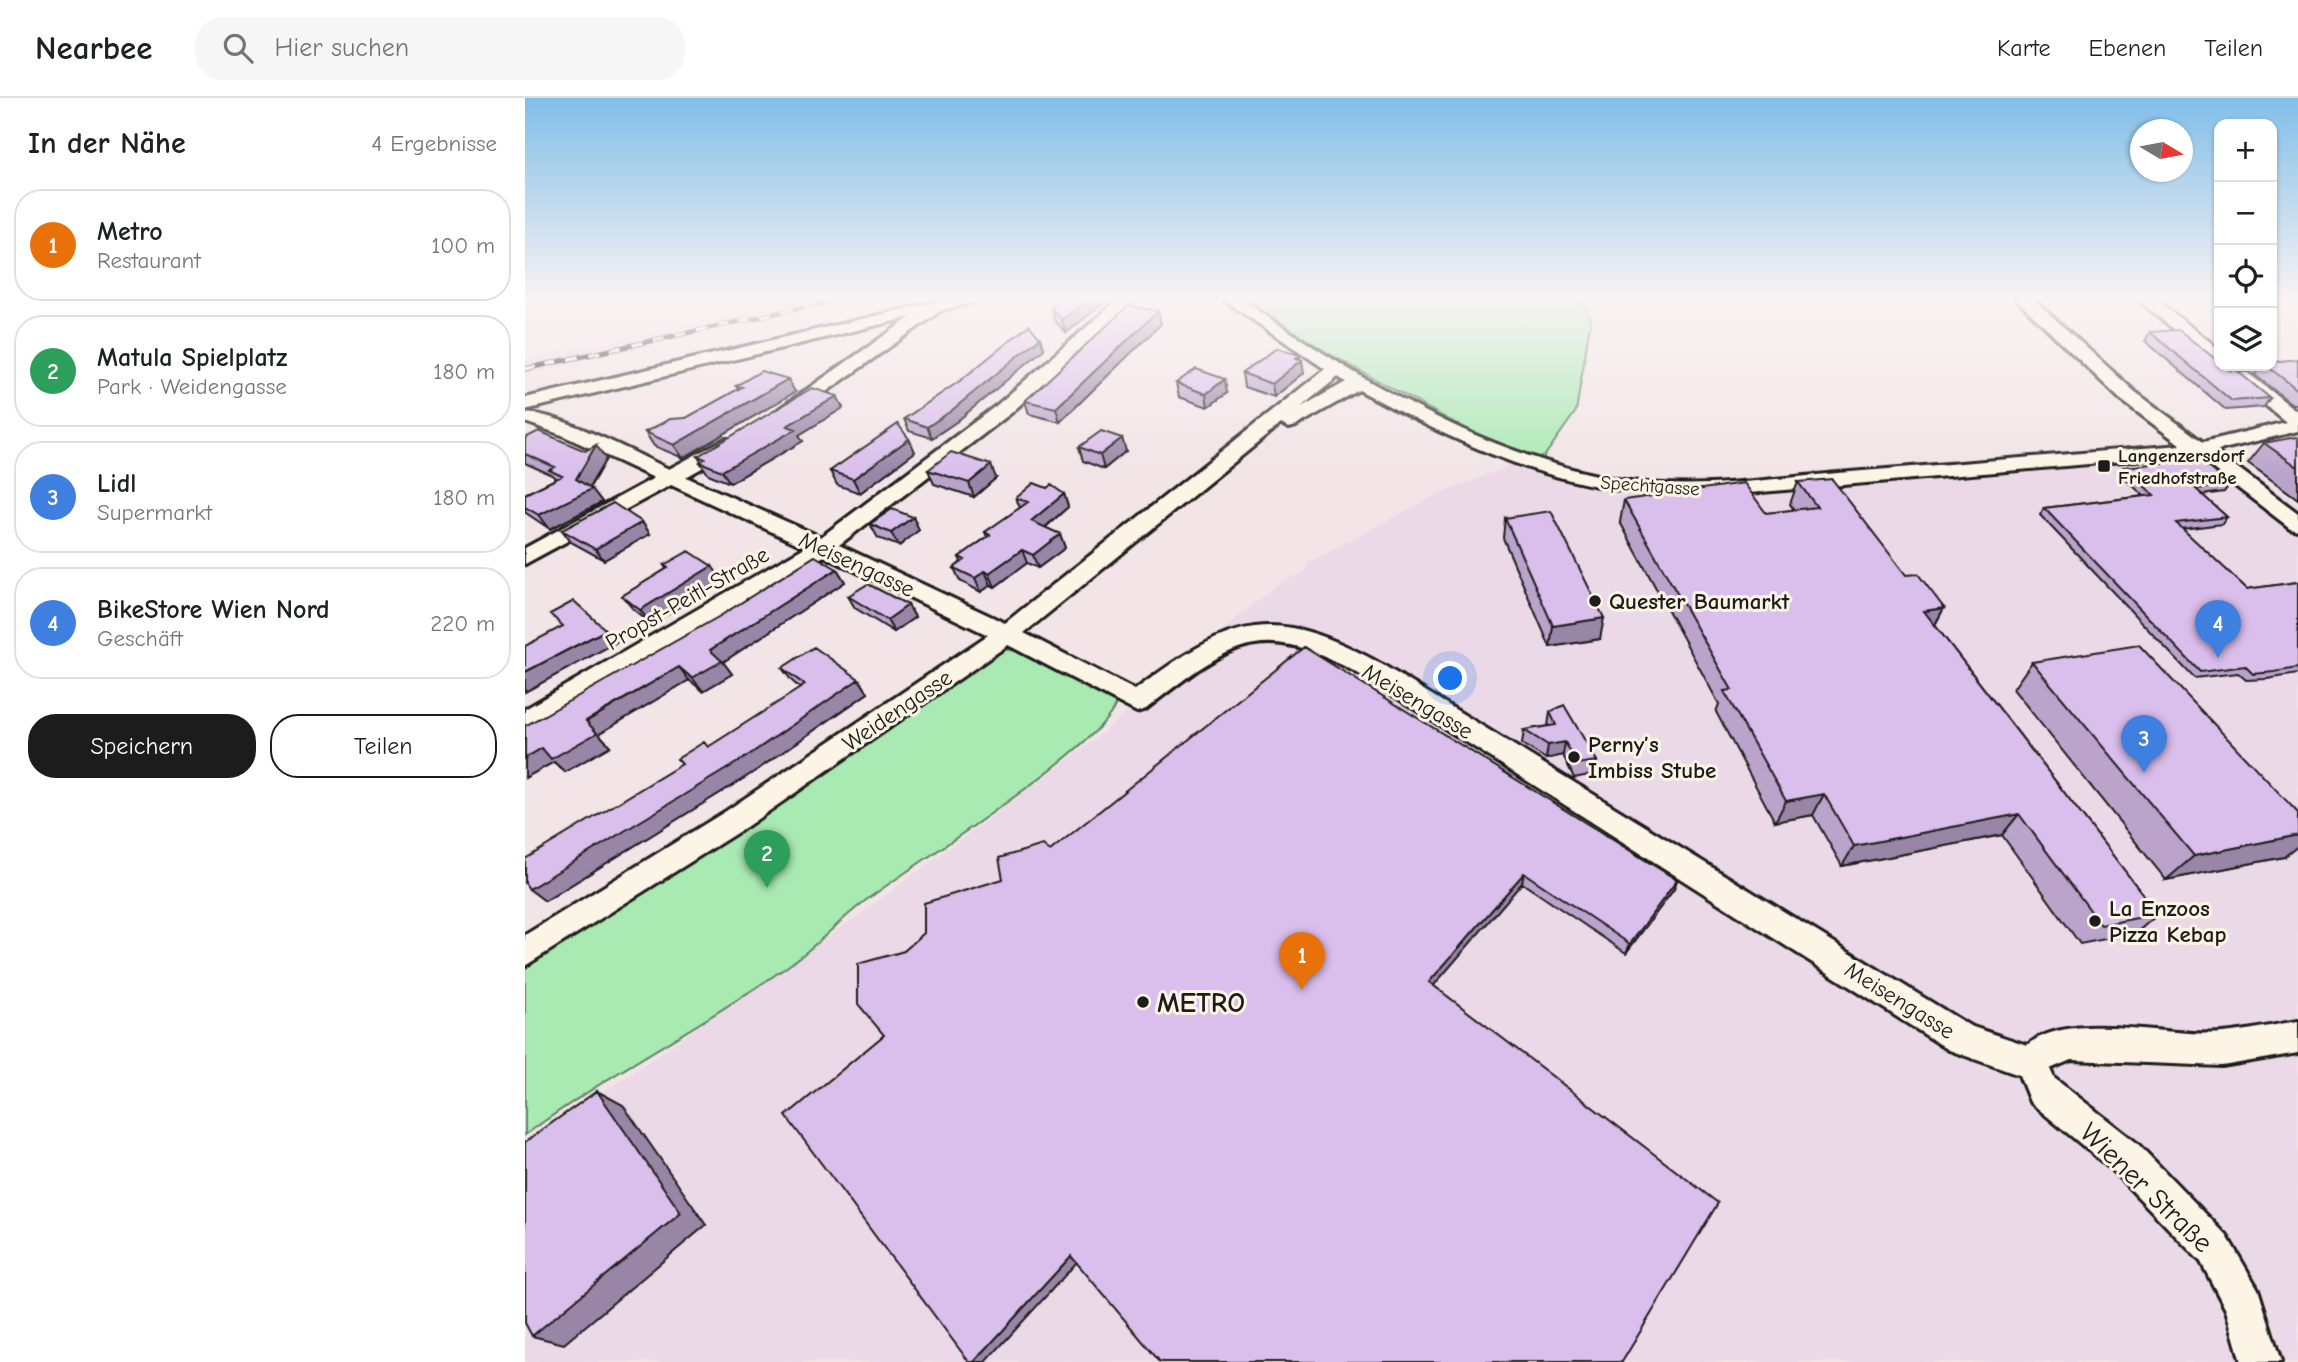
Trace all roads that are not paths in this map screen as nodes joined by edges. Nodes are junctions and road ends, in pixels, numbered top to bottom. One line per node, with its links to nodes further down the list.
1 (745, 357): 9 (street)
2 (867, 357): 10 (street)
3 (1063, 357): 17 (street, Propst-Peitl-Straße)
4 (1321, 357): 6 (street, Spechtgasse)
5 (2086, 357): 14 (street)
6 (1338, 368): 8 (street, Spechtgasse); 13 (street, Weidengasse)
7 (2235, 371): 11 (street)
8 (1361, 380): 13 (street, Weidengasse); 14 (street, Spechtgasse)
9 (527, 415): 15 (street, Meisengasse)
10 (768, 421)
11 (2298, 424): 14 (street, Spechtgasse)
12 (746, 435): 15 (street)
13 (1248, 439): 19 (street, Weidengasse)
14 (2199, 449): 16 (street)
15 (672, 478): 17 (street, Meisengasse); 18 (street)
16 (2298, 523)
17 (823, 547): 19 (street, Meisengasse); 20 (street, Propst-Peitl-Straße)
18 (525, 557)
19 (1007, 634): 21 (street, Weidengasse); 23 (street, Meisengasse)
20 (525, 721)
21 (525, 951)
22 (2298, 1037): 23 (street)
23 (2031, 1063): 24 (street, Wiener Straße)
24 (2261, 1362)

